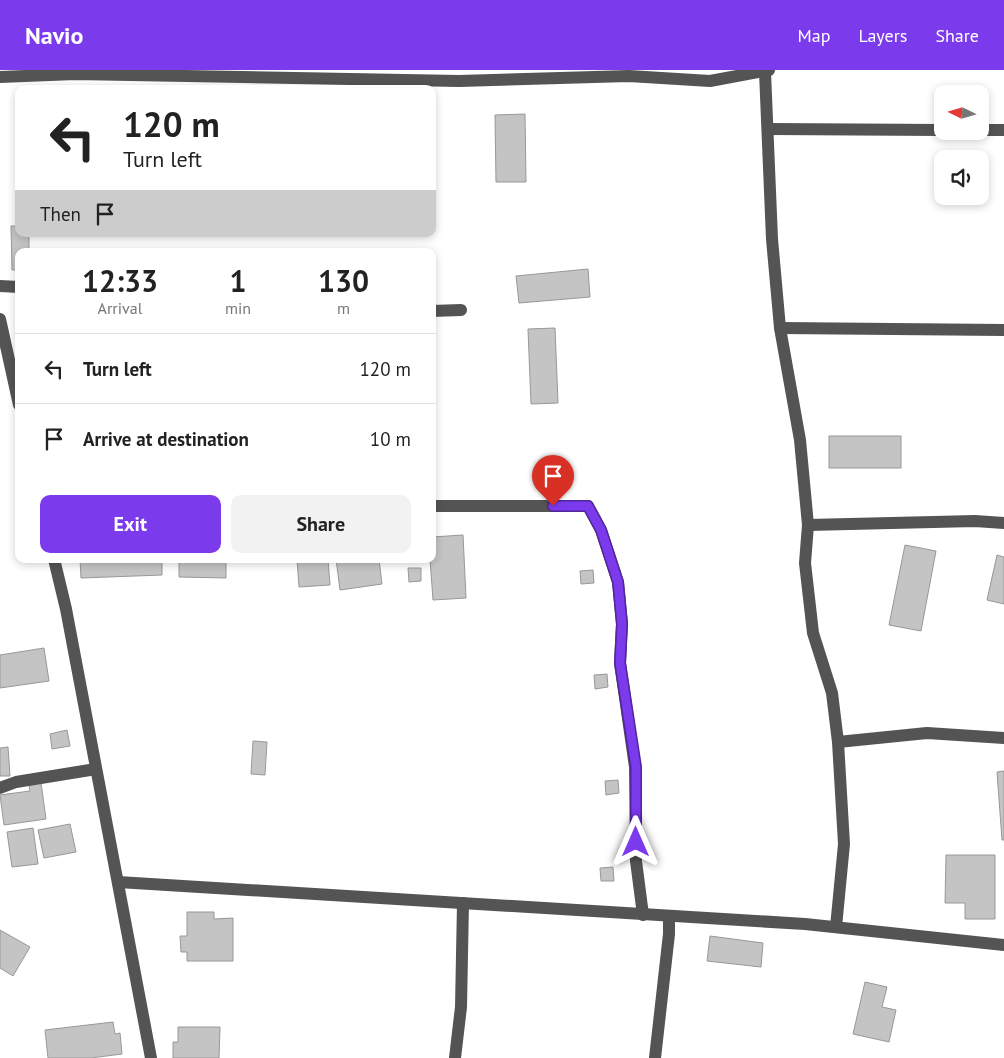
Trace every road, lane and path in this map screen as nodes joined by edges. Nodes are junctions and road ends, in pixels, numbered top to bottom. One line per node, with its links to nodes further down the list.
1 (767, 71): 2 (street); 3 (street)
2 (0, 77)
3 (768, 129): 4 (street); 12 (street)
4 (934, 130)
5 (989, 130): 6 (street)
6 (1004, 130)
7 (0, 286): 8 (street)
8 (15, 287)
9 (461, 310): 10 (street)
10 (436, 311)
11 (0, 319): 14 (street)
12 (780, 328): 13 (street); 17 (street)
13 (1004, 330)
14 (15, 386)
15 (436, 506): 25 (street)
16 (1004, 523): 17 (street)
17 (808, 525): 20 (street)
18 (55, 563): 21 (street)
19 (1004, 738): 20 (street)
20 (838, 742): 27 (street)
21 (96, 769): 22 (street); 23 (street)
22 (0, 788)
23 (118, 882): 24 (street); 29 (street)
24 (463, 903): 25 (street); 30 (street)
25 (643, 915): 26 (street)
26 (669, 916): 27 (street); 31 (street)
27 (836, 927): 28 (street)
28 (1004, 944)
29 (151, 1058)
30 (455, 1058)
31 (655, 1058)

